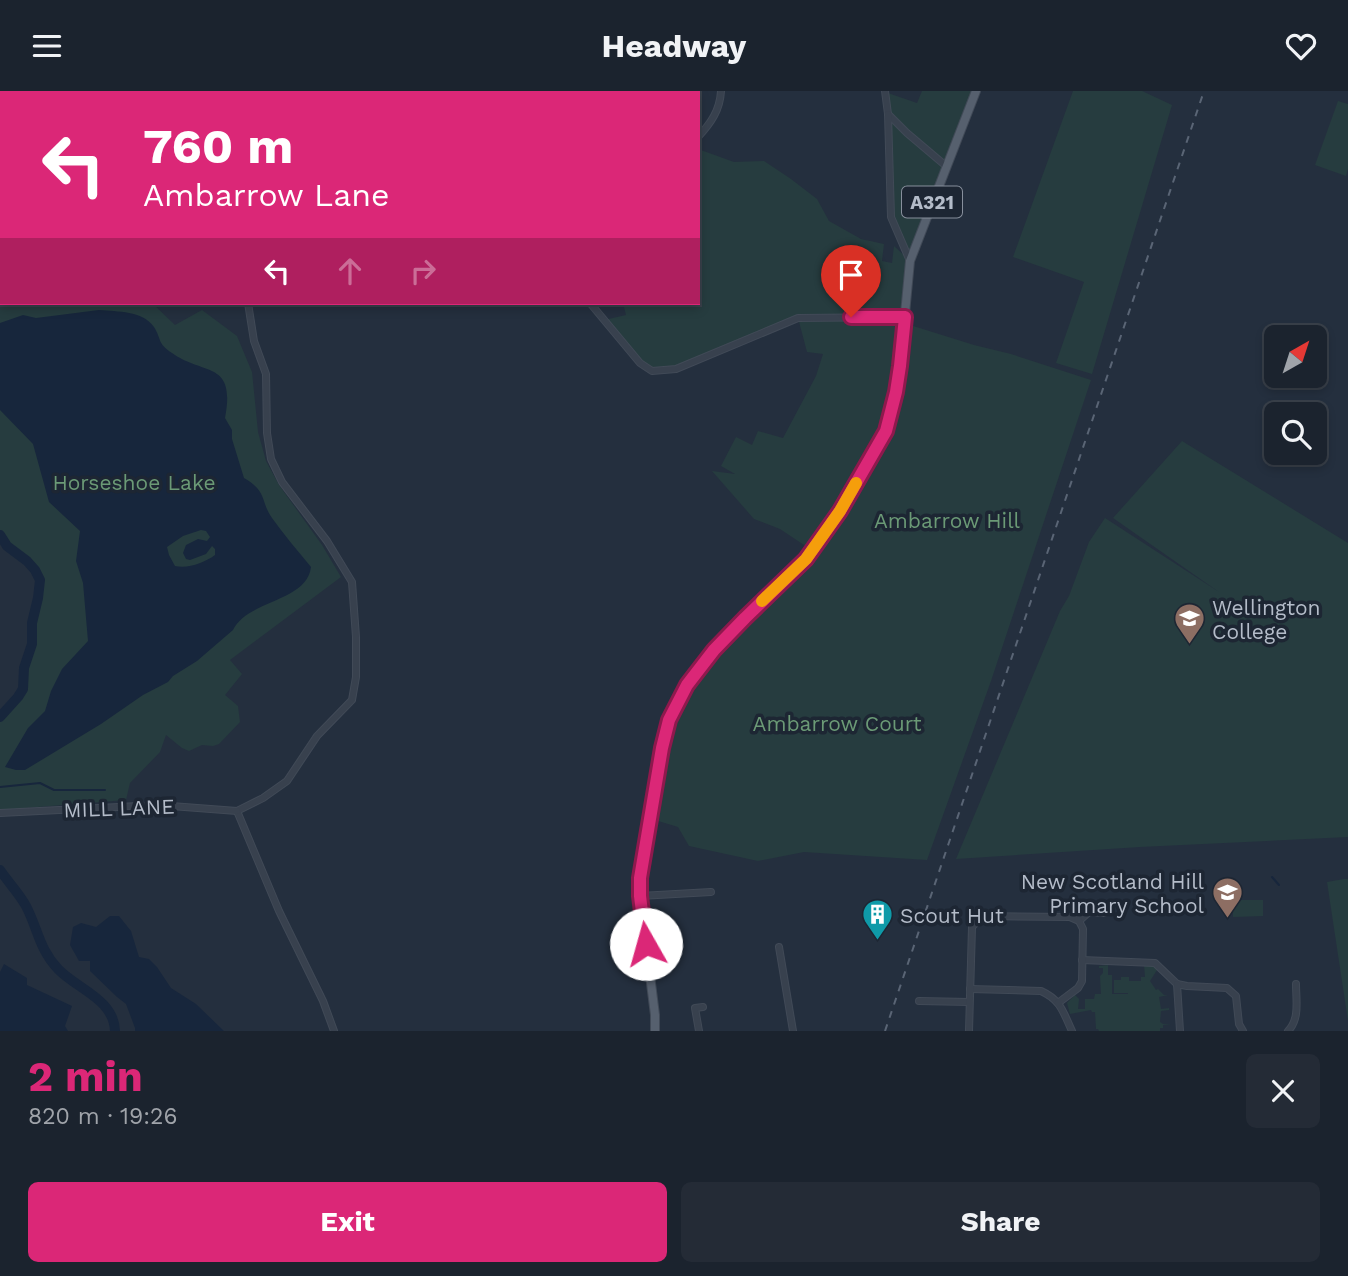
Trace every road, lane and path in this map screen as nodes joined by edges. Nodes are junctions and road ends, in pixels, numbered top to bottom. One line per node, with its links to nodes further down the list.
1 (885, 91): 4 (street)
2 (976, 91): 6 (main road, A321)
3 (719, 93): 5 (street)
4 (888, 114): 6 (street); 7 (street)
5 (700, 134)
6 (946, 166): 7 (main road, A321)
7 (910, 261): 10 (main road, A321)
8 (248, 305): 11 (street)
9 (592, 305): 10 (street)
10 (905, 317): 14 (main road, A321)
11 (237, 811): 12 (street, MILL LANE); 26 (street)
12 (0, 813)
13 (711, 892): 14 (street)
14 (640, 896): 27 (main road, A321)
15 (1104, 913): 16 (street)
16 (1079, 921): 18 (street); 21 (street)
17 (779, 947): 29 (street)
18 (1082, 960): 19 (street); 24 (street)
19 (1177, 984): 32 (street); 33 (street)
20 (1296, 984): 34 (street)
21 (970, 989): 23 (street); 24 (street)
22 (919, 1001): 23 (street)
23 (970, 1003): 30 (street)
24 (1058, 1003): 31 (street)
25 (703, 1007): 28 (street)
26 (334, 1031)
27 (655, 1031)
28 (699, 1031)
29 (793, 1031)
30 (970, 1031)
31 (1073, 1031)
32 (1180, 1031)
33 (1243, 1031)
34 (1288, 1031)

